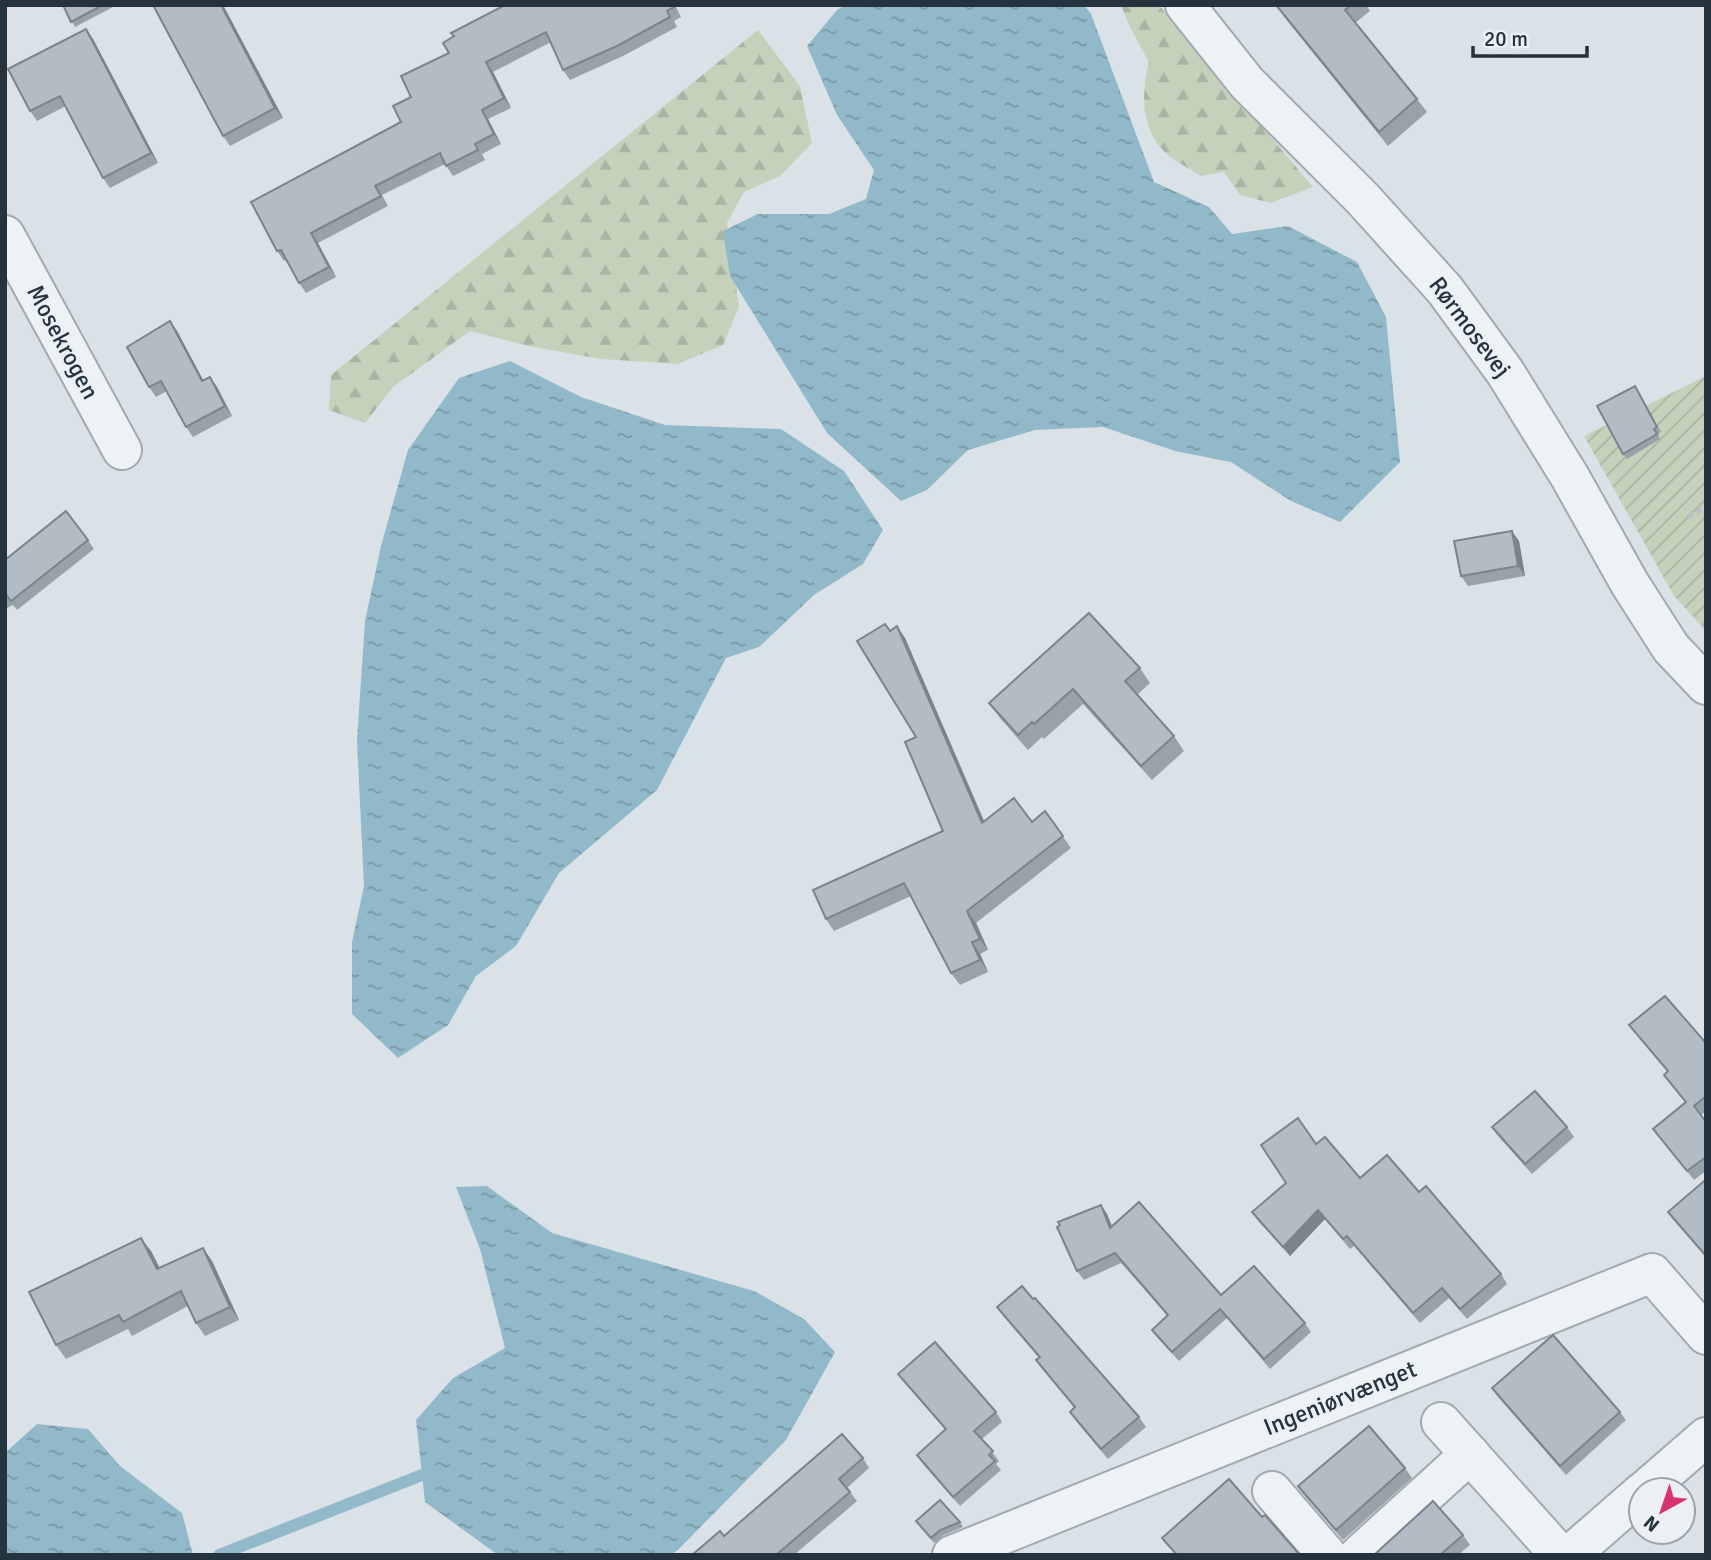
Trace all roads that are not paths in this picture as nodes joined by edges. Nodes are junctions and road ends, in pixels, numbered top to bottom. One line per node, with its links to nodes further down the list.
1 (1185, 5): 4 (street, Rørmosevej)
2 (5, 235): 3 (street, Mosekrogen)
3 (122, 450)
4 (1706, 685)
5 (1706, 1335): 12 (street, Ingeniørvænget)
6 (1441, 1422): 8 (street)
7 (1706, 1437): 9 (street)
8 (1470, 1454): 14 (street); 15 (street)
9 (1661, 1476)
10 (1272, 1490): 13 (street)
11 (1627, 1505): 16 (street)
12 (952, 1555)
13 (1327, 1555)
14 (1359, 1555)
15 (1560, 1555)
16 (1570, 1555)

